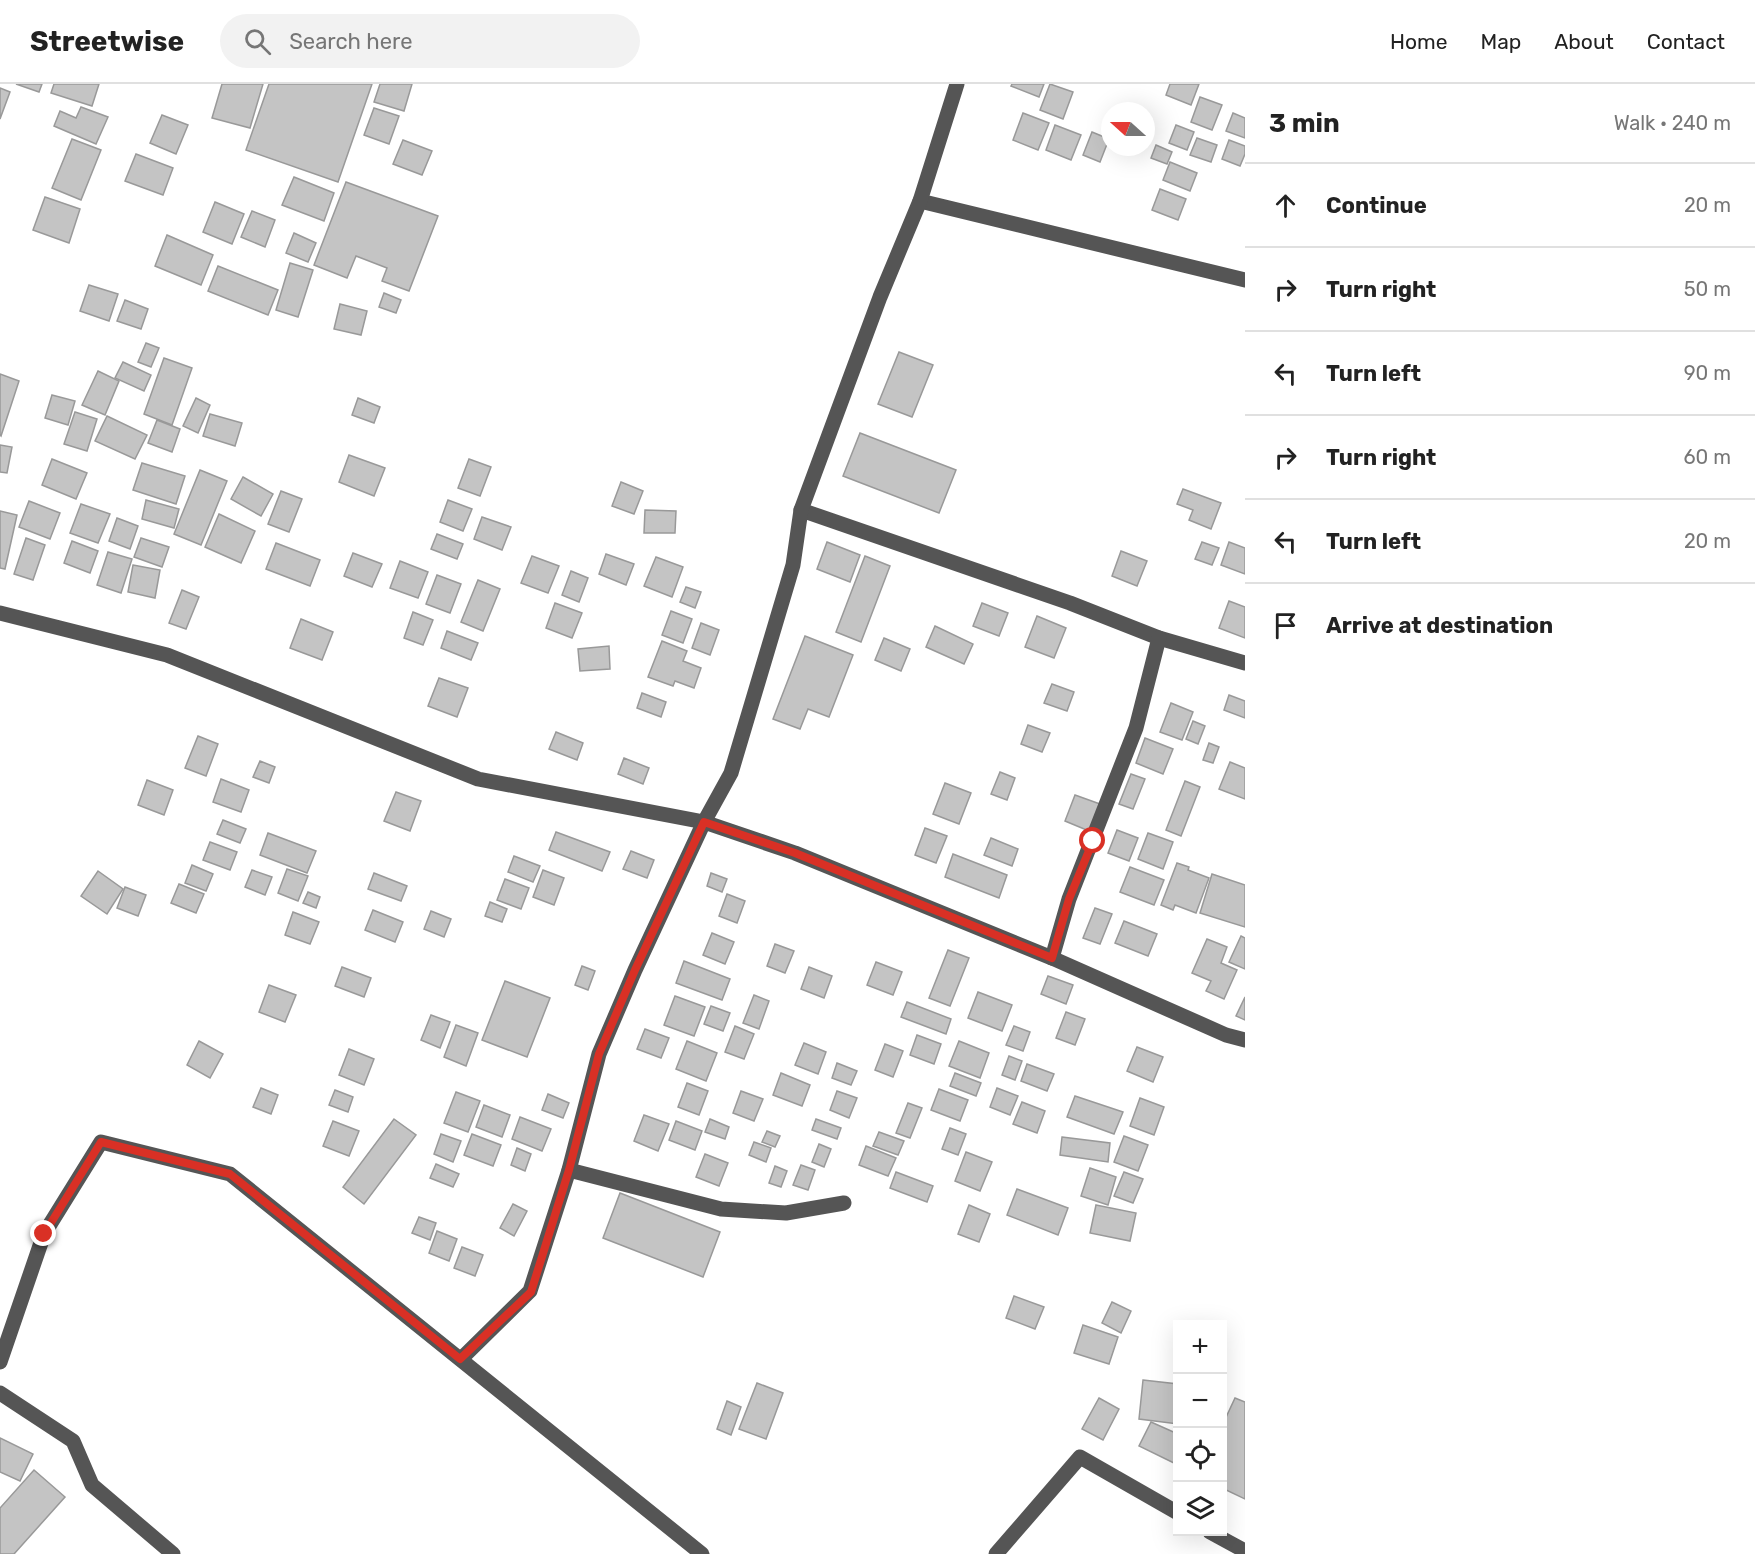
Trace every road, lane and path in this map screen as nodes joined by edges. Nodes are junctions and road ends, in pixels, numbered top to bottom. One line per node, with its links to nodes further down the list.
1 (957, 84): 2 (street)
2 (920, 201): 3 (street); 4 (street)
3 (1245, 280)
4 (801, 510): 6 (street); 8 (street)
5 (0, 613): 8 (street)
6 (1159, 638): 7 (street); 9 (street)
7 (1245, 663)
8 (704, 822): 9 (street); 11 (street)
9 (1052, 958): 10 (street)
10 (1245, 1040)
11 (569, 1170): 12 (street); 13 (street)
12 (844, 1203)
13 (460, 1359): 14 (street); 20 (street)
14 (0, 1362)
15 (0, 1393): 19 (street)
16 (1173, 1510): 21 (street)
17 (1217, 1536): 18 (street)
18 (1245, 1551)
19 (173, 1554)
20 (702, 1554)
21 (996, 1554)

